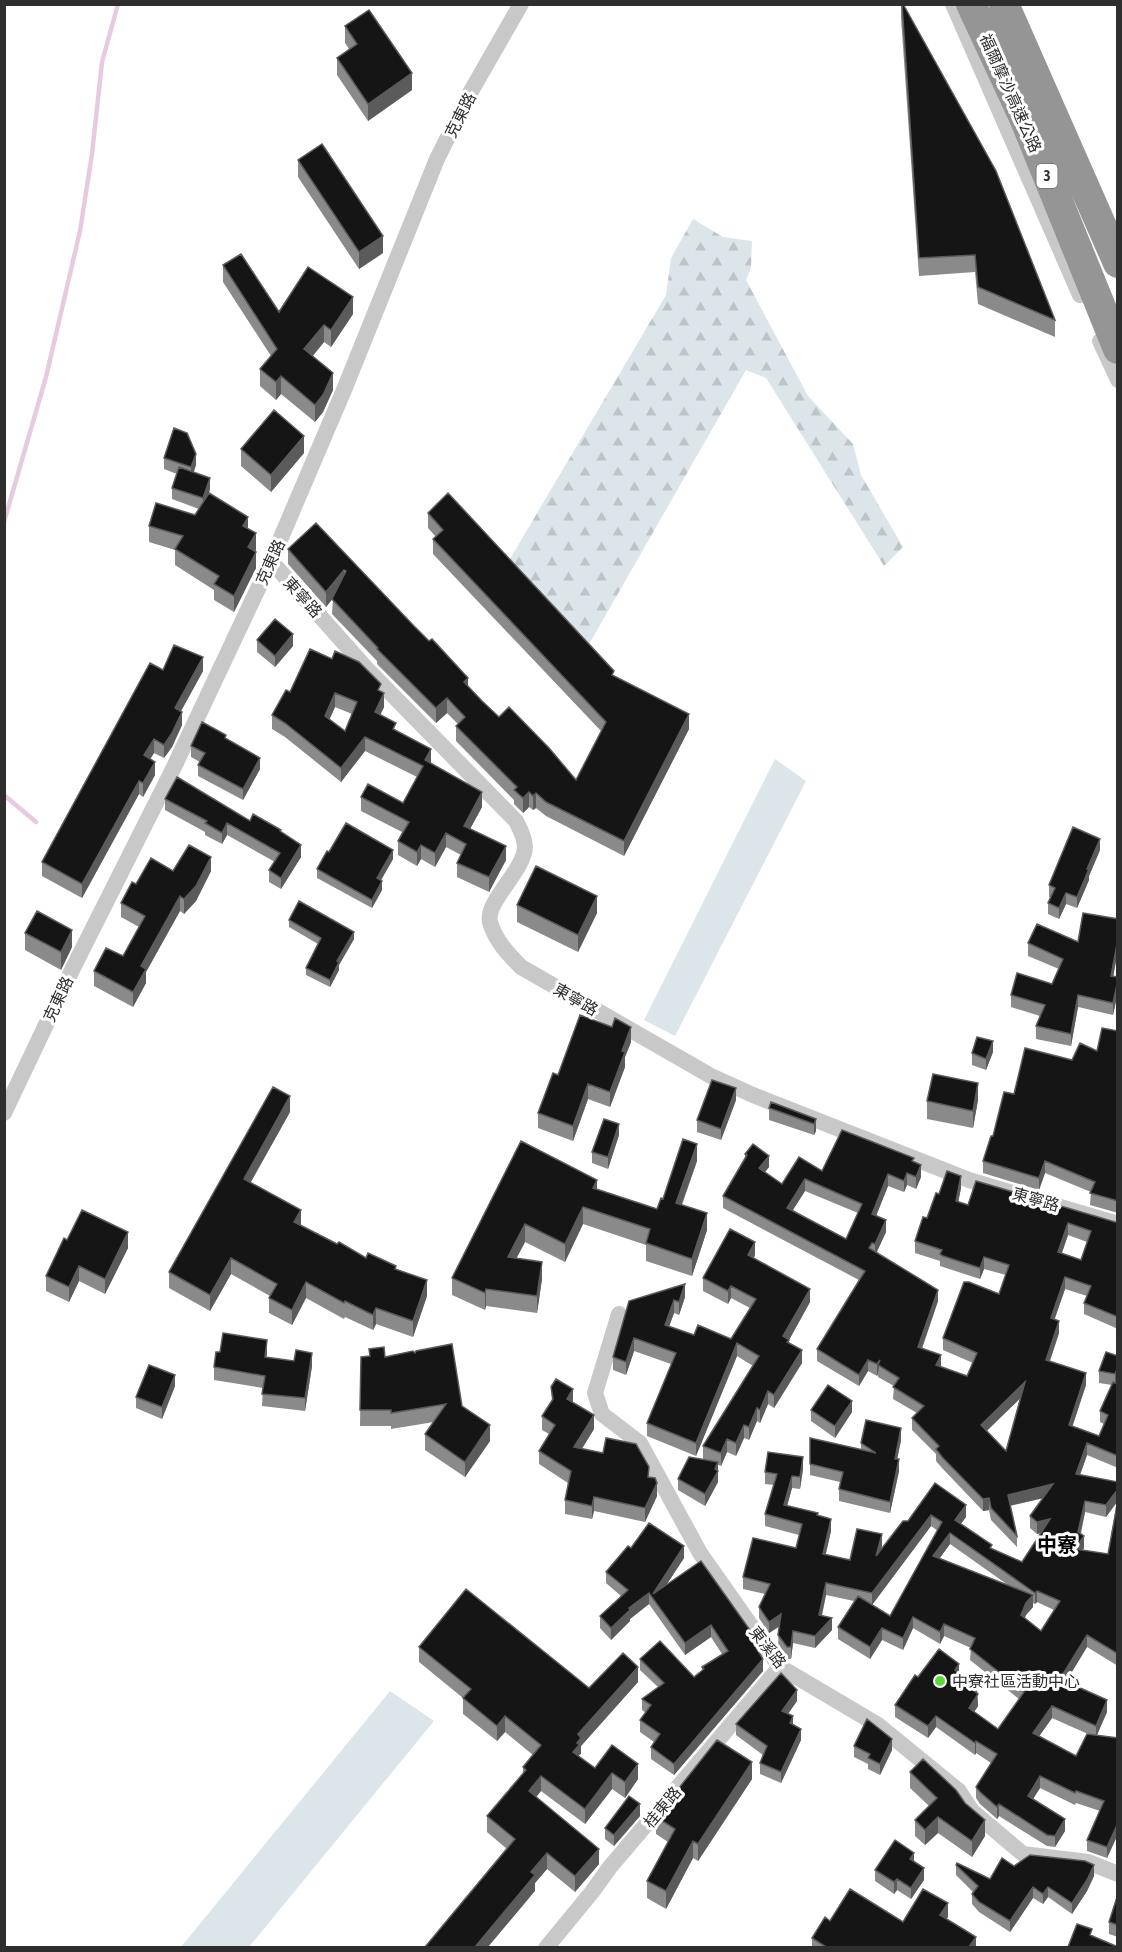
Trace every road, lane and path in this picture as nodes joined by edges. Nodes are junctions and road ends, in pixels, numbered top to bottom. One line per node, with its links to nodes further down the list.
1 (521, 4): 8 (street, 克東路)
2 (953, 4): 7 (street)
3 (971, 4): 6 (highway, 福爾摩沙高速公路 / 3)
4 (1004, 4): 5 (highway, 福爾摩沙高速公路 / 3)
5 (1118, 263)
6 (1118, 349)
7 (1118, 380)
8 (271, 561): 9 (street, 克東路); 10 (street, 東寧路)
9 (4, 1113)
10 (1118, 1224)
11 (619, 1314): 12 (street, 東溪路)
12 (780, 1667): 13 (street, 東溪路); 14 (street, 桂東路)
13 (1118, 1874)
14 (546, 1947)

